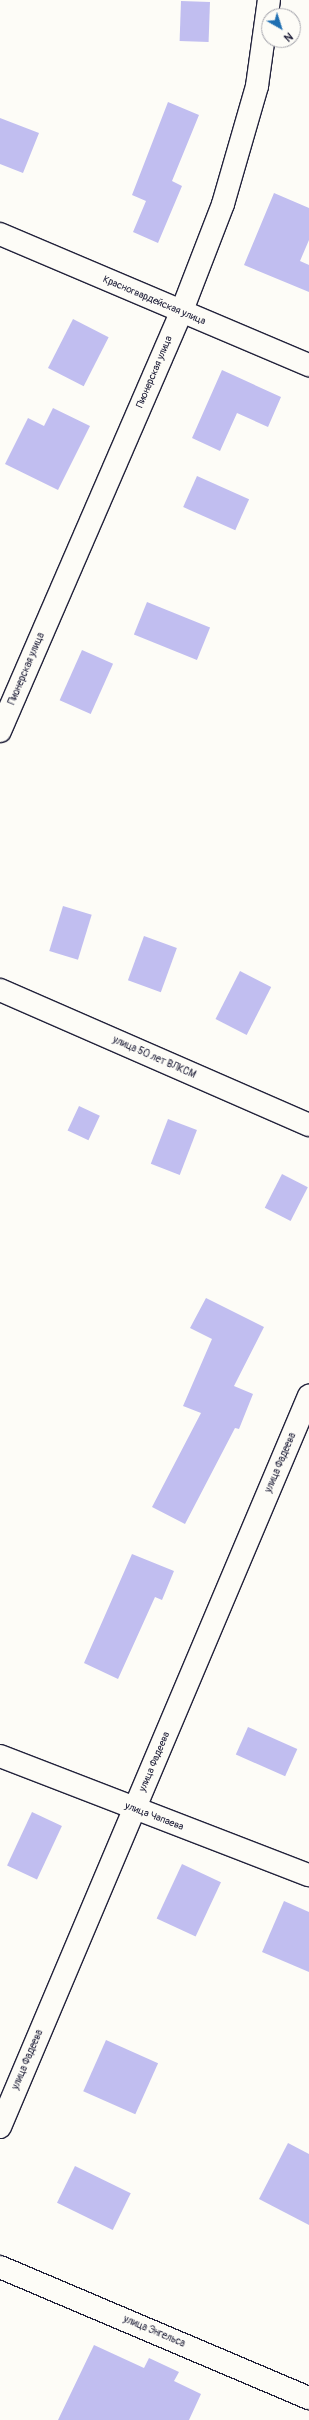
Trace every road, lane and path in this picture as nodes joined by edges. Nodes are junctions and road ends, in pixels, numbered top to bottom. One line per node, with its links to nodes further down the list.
1 (269, 0): 3 (street, Пионерская улица)
2 (0, 234): 3 (street, Красногвардейская улица)
3 (181, 313): 4 (street, Красногвардейская улица); 5 (street, Пионерская улица)
4 (309, 365)
5 (0, 730)
6 (0, 990): 7 (street, улица 50 лет ВЛКСМ)
7 (309, 1125)
8 (309, 1396): 10 (street, улица Фадеева)
9 (0, 1756): 10 (street, улица Чапаева)
10 (135, 1809): 11 (street, улица Чапаева); 12 (street, улица Фадеева)
11 (309, 1875)
12 (0, 2126)
13 (0, 2267): 14 (street, улица Энгельса)
14 (309, 2398)

